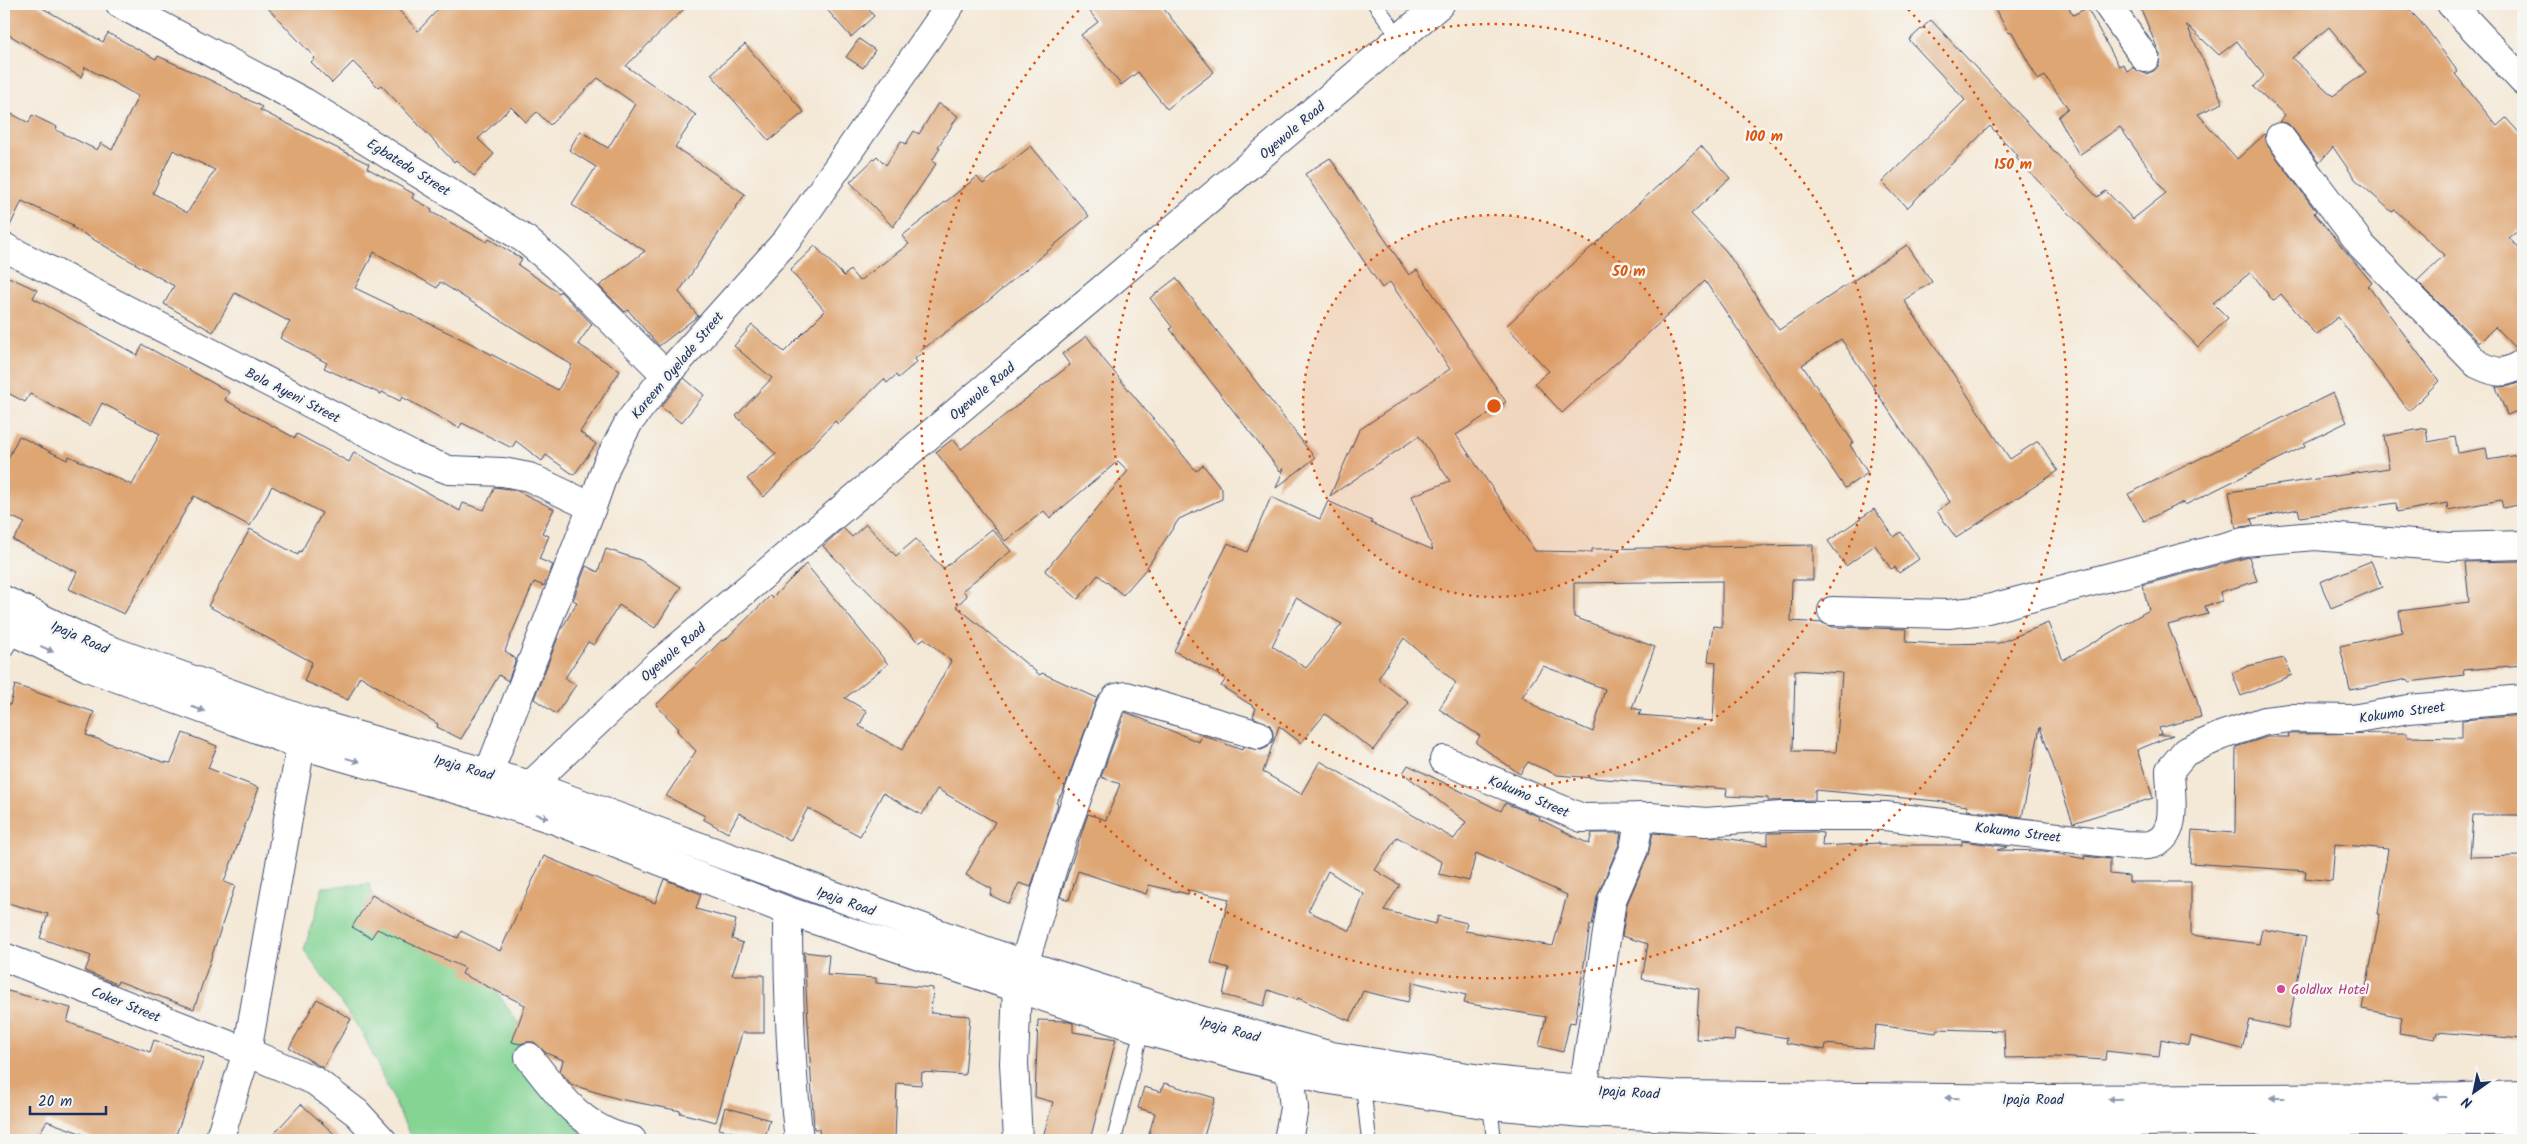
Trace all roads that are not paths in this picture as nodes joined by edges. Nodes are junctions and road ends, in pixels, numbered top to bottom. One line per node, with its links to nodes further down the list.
1 (120, 4): 13 (street, Egbatedo Street)
2 (951, 4): 13 (street, Kareem Oyelade Street)
3 (1375, 4): 7 (lane)
4 (1440, 4): 7 (street, Oyewole Road)
5 (2107, 4): 8 (street)
6 (2451, 4): 9 (street)
7 (1401, 39): 23 (street, Oyewole Road)
8 (2145, 58)
9 (2523, 81)
10 (2280, 137): 12 (street)
11 (4, 247): 14 (street, Bola Ayeni Street)
12 (2523, 363)
13 (666, 374): 14 (street, Kareem Oyelade Street)
14 (592, 507): 22 (street, Kareem Oyelade Street)
15 (2523, 545): 16 (street)
16 (1832, 611)
17 (11, 625): 19 (street, Ipaja Road)
18 (2523, 699): 25 (street, Kokumo Street)
19 (306, 734): 22 (street, Ipaja Road); 30 (street)
20 (1258, 735): 28 (street)
21 (1444, 760): 25 (street, Kokumo Street)
22 (483, 785): 23 (street, Ipaja Road); 24 (street, Ipaja Road)
23 (530, 785): 24 (street, Oyewole Road); 28 (street, Ipaja Road)
24 (510, 806): 26 (street, Ipaja Road, one-way to 26)
25 (1640, 817): 35 (street)
26 (788, 911): 28 (street, Ipaja Road); 44 (street)
27 (4, 957): 30 (street, Coker Street)
28 (1020, 976): 29 (street, Ipaja Road); 45 (street)
29 (1145, 1018): 32 (street, Ipaja Road); 33 (street, Ipaja Road); 46 (lane)
30 (247, 1052): 41 (street); 42 (street, Coker Street)
31 (529, 1057): 43 (street)
32 (1290, 1070): 34 (street, Ipaja Road); 47 (street)
33 (1434, 1085): 34 (street, Ipaja Road); 35 (street, Ipaja Road); 37 (street, Ipaja Road)
34 (1363, 1086): 48 (lane)
35 (1583, 1090): 38 (street, Ipaja Road)
36 (2523, 1095): 39 (street, Ipaja Road, one-way to 39)
37 (1490, 1105): 38 (street, Ipaja Road); 49 (lane)
38 (1831, 1120): 39 (street, Ipaja Road)
39 (2037, 1121): 40 (street, Ipaja Road)
40 (2523, 1121)
41 (219, 1140)
42 (382, 1140)
43 (632, 1140)
44 (799, 1140)
45 (1018, 1140)
46 (1114, 1140)
47 (1288, 1140)
48 (1369, 1140)
49 (1494, 1140)

